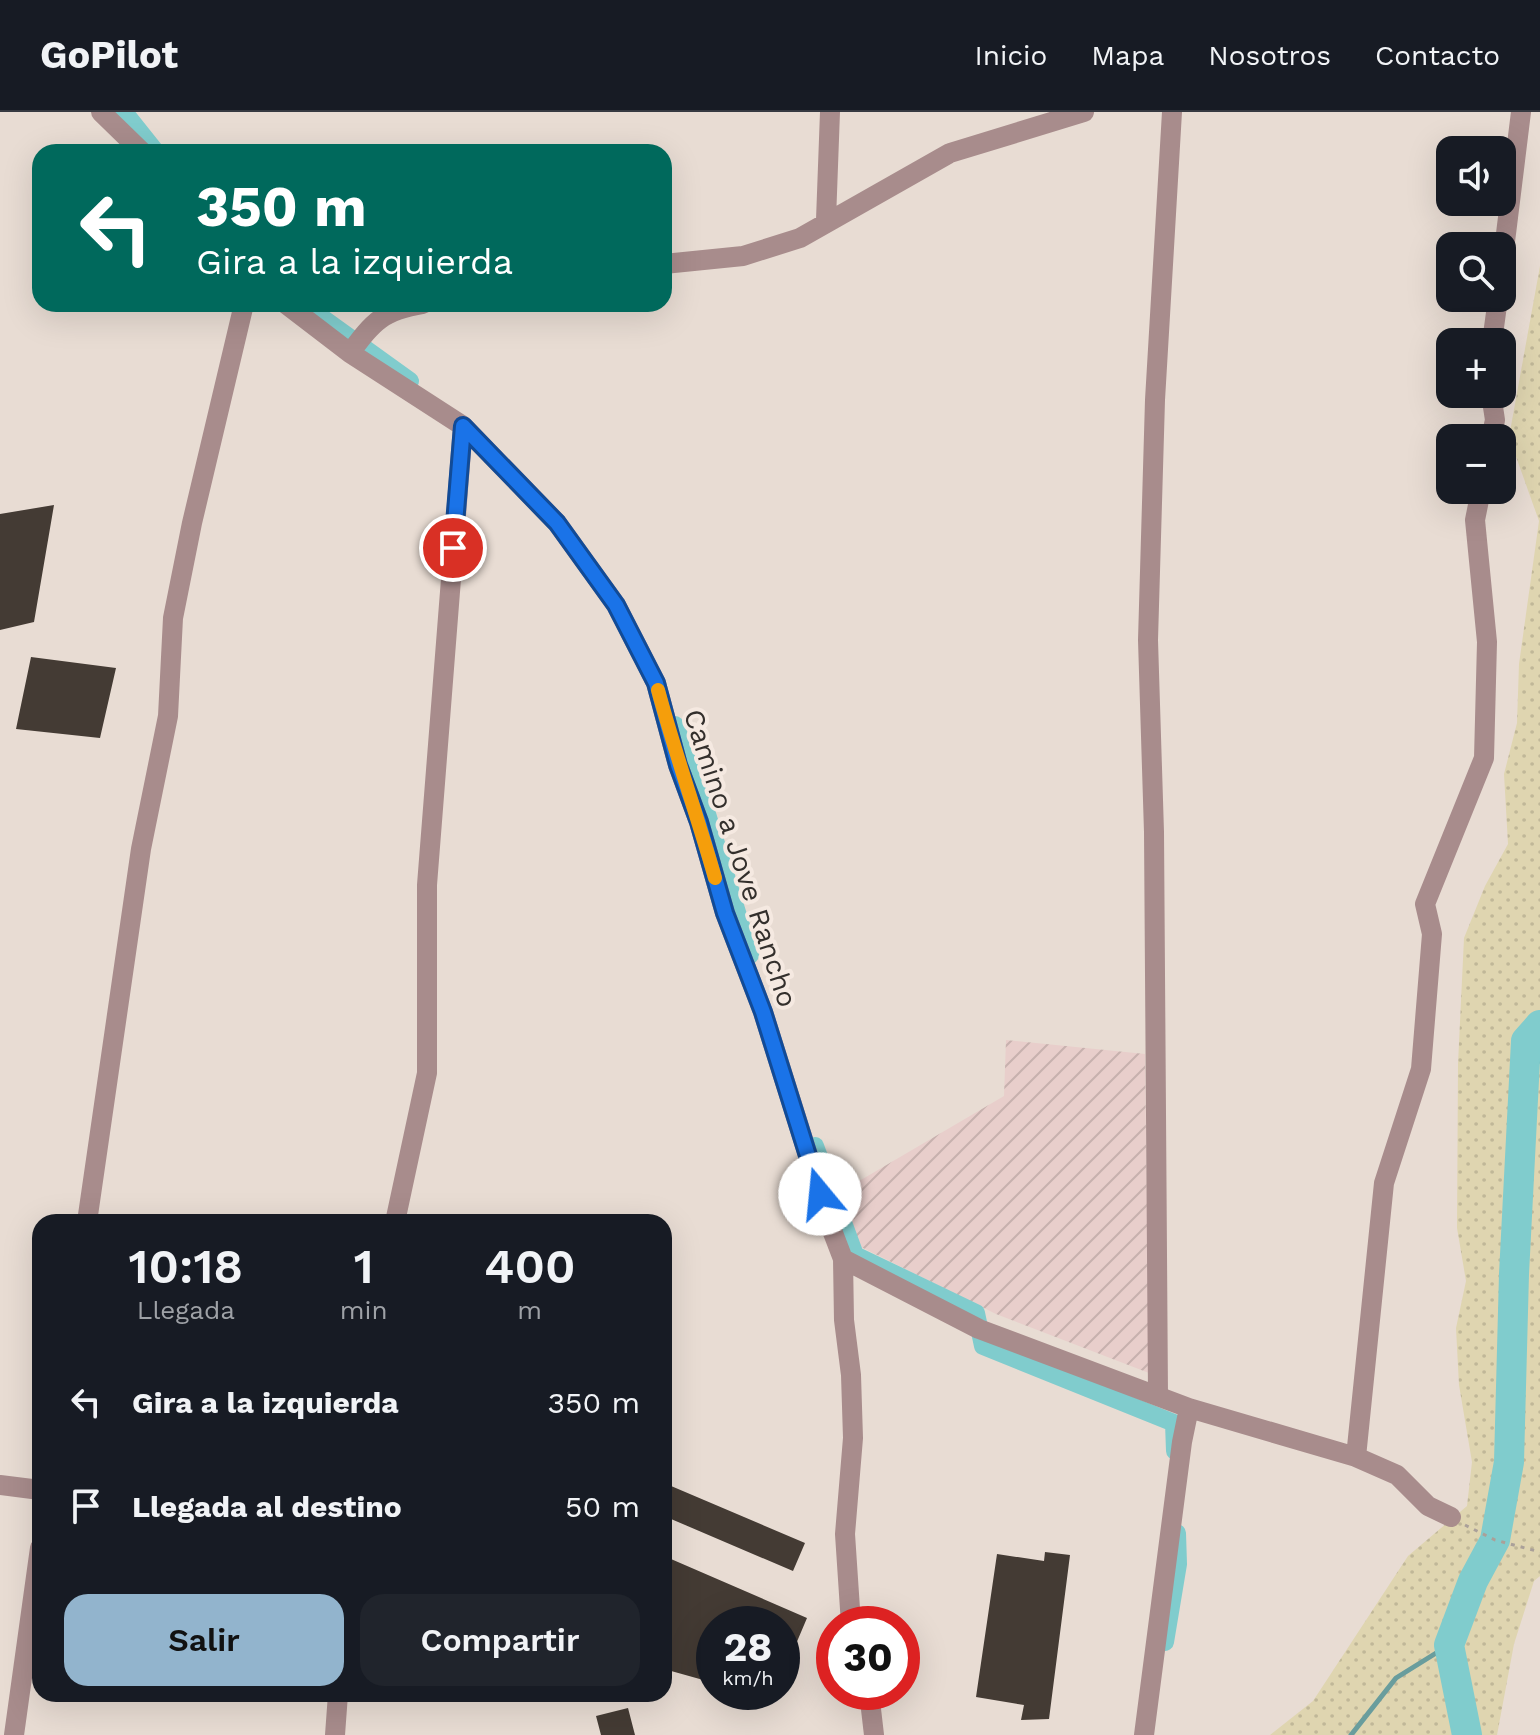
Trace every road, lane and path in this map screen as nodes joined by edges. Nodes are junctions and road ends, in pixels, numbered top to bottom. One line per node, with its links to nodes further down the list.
1 (101, 112): 6 (street)
2 (830, 112): 7 (street)
3 (1084, 112): 7 (street)
4 (1172, 112): 19 (street)
5 (1521, 112): 8 (street)
6 (134, 144)
7 (826, 220): 9 (street)
8 (1506, 232)
9 (672, 263)
10 (242, 312): 16 (street)
11 (296, 312): 13 (street, Camino a Jove Rancho)
12 (392, 312): 13 (street)
13 (350, 353): 14 (street, Camino a Jove Rancho)
14 (463, 426): 17 (street); 18 (street, Camino a Jove Rancho)
15 (1478, 504): 21 (street)
16 (88, 1214)
17 (397, 1214)
18 (843, 1259): 19 (street); 27 (street, Camino a Jove Rancho)
19 (1158, 1395): 20 (street)
20 (1189, 1408): 21 (street); 33 (street)
21 (1356, 1457): 24 (street)
22 (0, 1485): 23 (street)
23 (32, 1489)
24 (1451, 1517): 25 (path)
25 (1540, 1552)
26 (32, 1606): 30 (street)
27 (850, 1606)
28 (337, 1702): 31 (street)
29 (871, 1710): 32 (street)
30 (14, 1735)
31 (335, 1735)
32 (874, 1735)
33 (1144, 1735)

